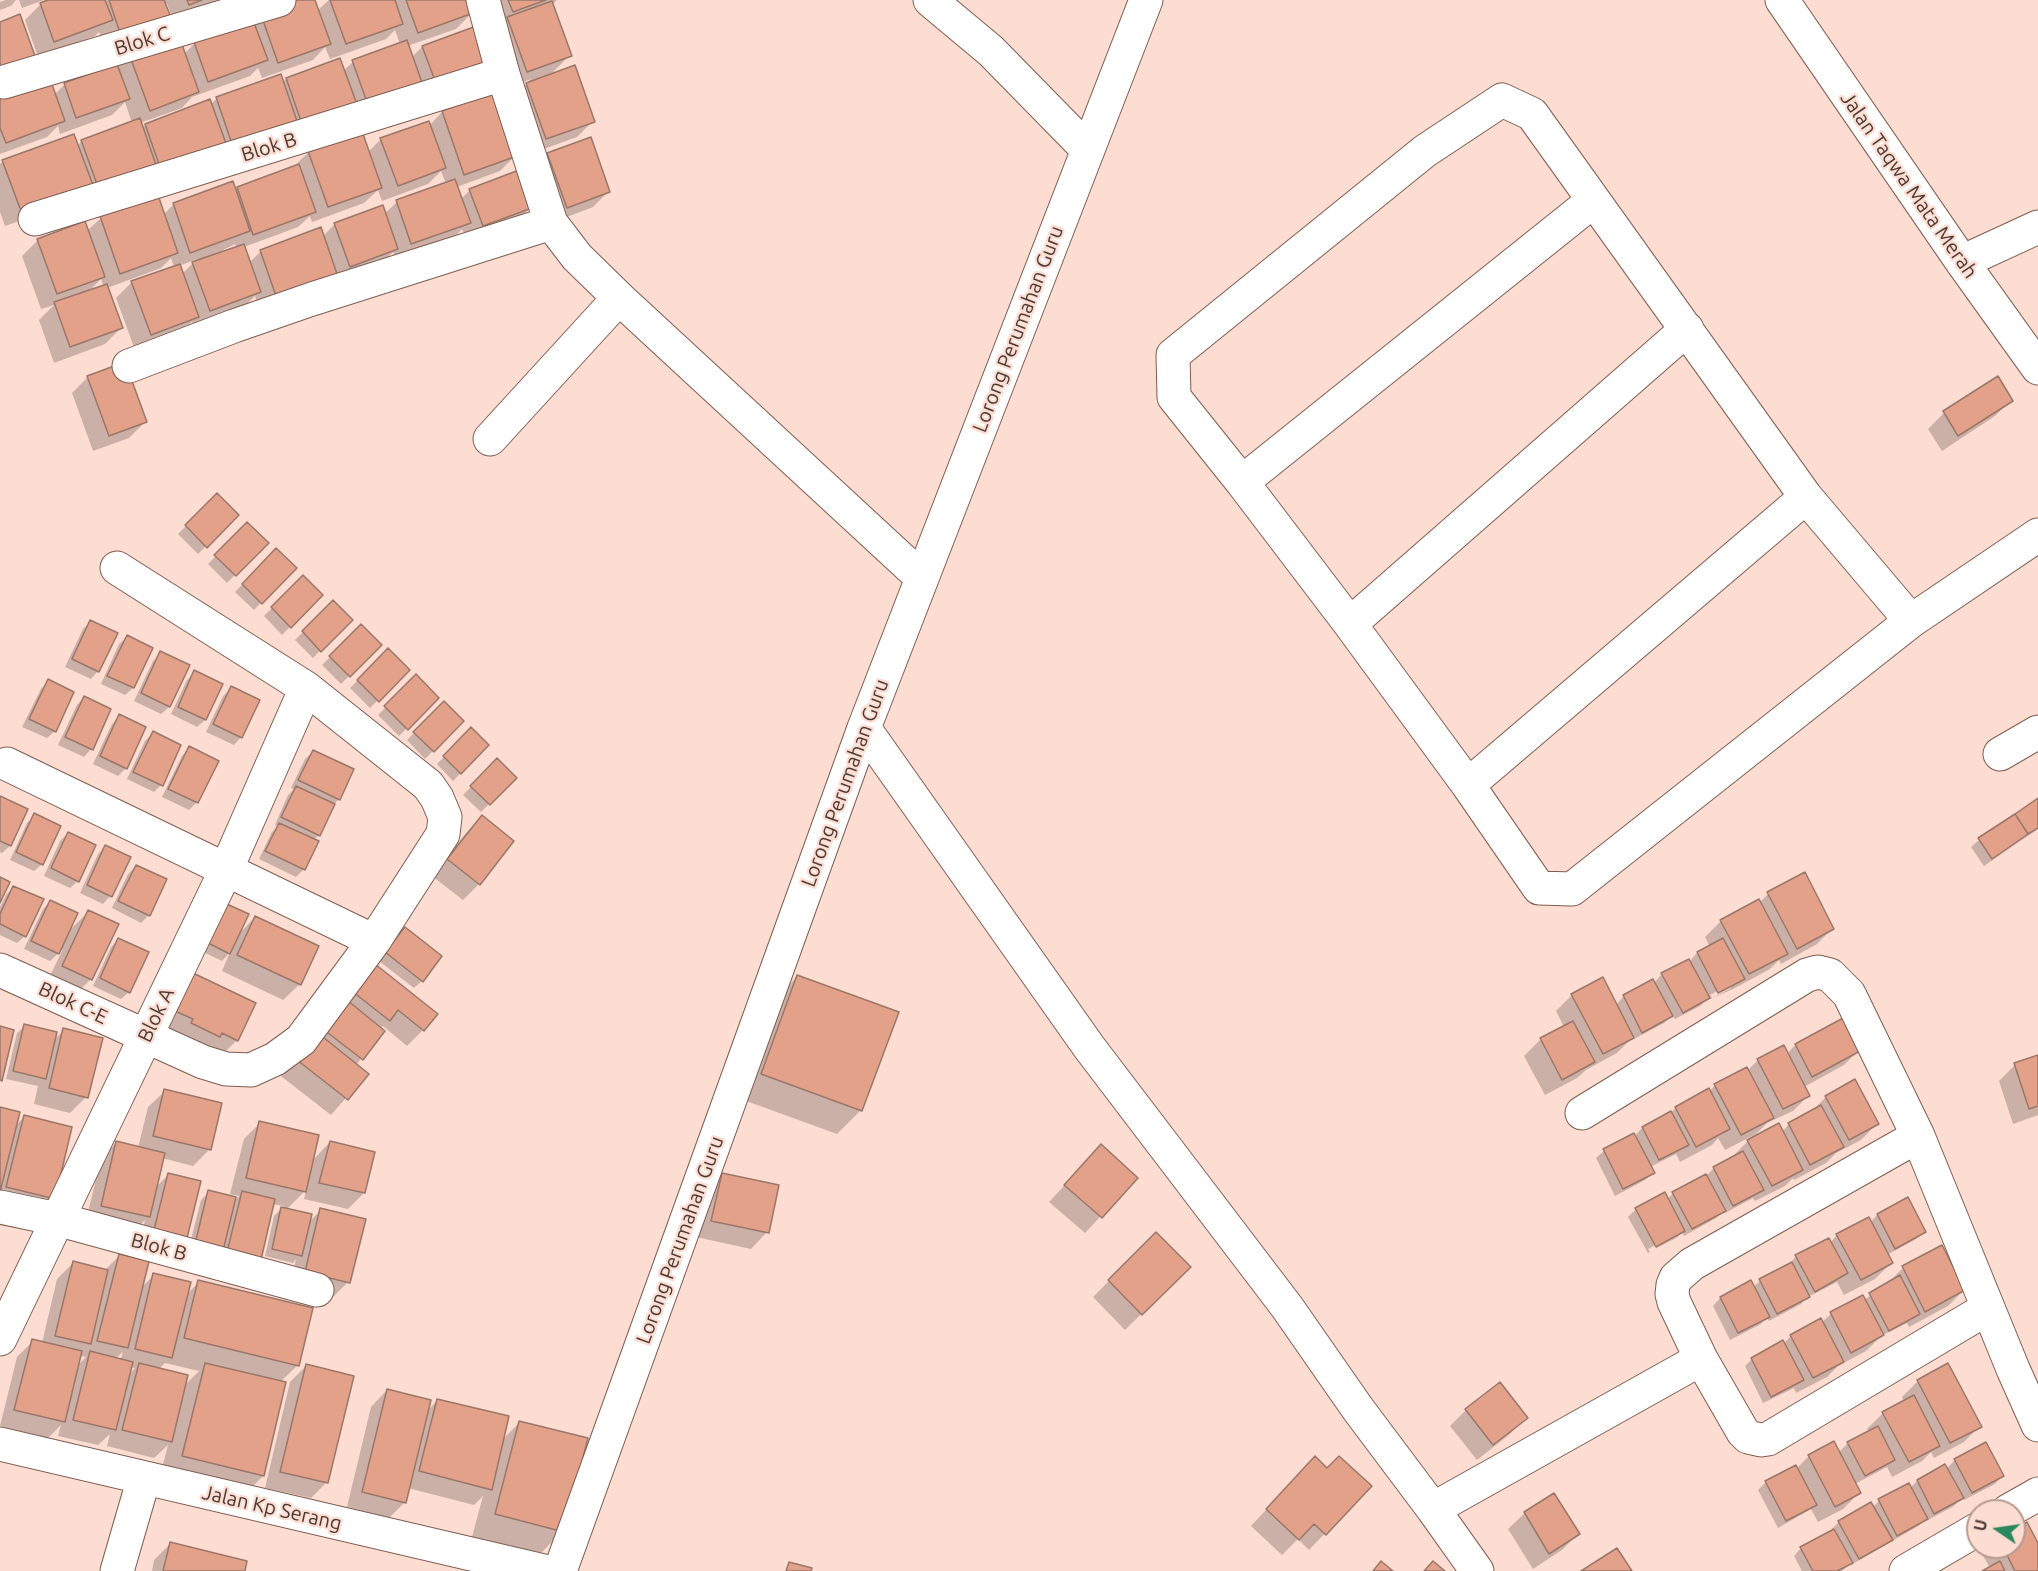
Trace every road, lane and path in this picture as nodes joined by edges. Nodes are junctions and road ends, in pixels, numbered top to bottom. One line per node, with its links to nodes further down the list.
1 (279, 0): 9 (street, Blok C)
2 (483, 0): 8 (street)
3 (930, 0): 7 (street)
4 (963, 0): 7 (street)
5 (1146, 0): 10 (street, Lorong Perumahan Guru)
6 (1782, 0): 15 (street, Jalan Taqwa Mata Merah)
7 (991, 51): 10 (street)
8 (503, 74): 12 (street, Blok B); 13 (street)
9 (4, 82)
10 (1088, 150): 25 (street, Lorong Perumahan Guru)
11 (1593, 201): 17 (street); 21 (street); 21 (street)
12 (35, 219)
13 (551, 224): 16 (street); 18 (street)
14 (2038, 227): 15 (street)
15 (1962, 262): 19 (street, Jalan Taqwa Mata Merah)
16 (620, 298): 20 (street); 25 (street)
17 (1687, 329): 22 (street); 27 (street)
18 (129, 366)
19 (2038, 368)
20 (490, 439)
21 (1242, 482): 27 (street)
22 (1806, 497): 26 (street); 33 (street)
23 (2038, 535): 26 (street)
24 (117, 568): 28 (street, Blok C-E)
25 (922, 578): 29 (street, Lorong Perumahan Guru)
26 (1911, 621): 33 (street)
27 (1350, 624): 33 (street)
28 (306, 688): 34 (street, Blok A); 35 (street, Blok C-E)
29 (864, 728): 49 (street); 53 (street, Lorong Perumahan Guru)
30 (2038, 732): 31 (street)
31 (2001, 754)
32 (7, 764): 34 (street)
33 (1468, 785)
34 (226, 870): 35 (street); 37 (street, Blok A)
35 (374, 941): 37 (street, Blok C-E)
36 (0, 970): 37 (street, Blok C-E)
37 (146, 1037): 41 (street, Blok A)
38 (1582, 1113): 39 (street)
39 (1918, 1136): 43 (street); 45 (street)
40 (0, 1207): 41 (street, Blok B)
41 (57, 1220): 42 (street, Blok B); 44 (street, Blok A)
42 (317, 1290)
43 (1988, 1308): 45 (street); 46 (street)
44 (0, 1339)
45 (1701, 1359): 49 (street)
46 (2038, 1425)
47 (0, 1444): 48 (street, Jalan Kp Serang)
48 (144, 1478): 51 (street); 52 (street, Jalan Kp Serang)
49 (1433, 1509): 54 (street)
50 (1966, 1536): 55 (street)
51 (117, 1571)
52 (544, 1571)
53 (560, 1571)
54 (1477, 1571)
55 (1906, 1571)

